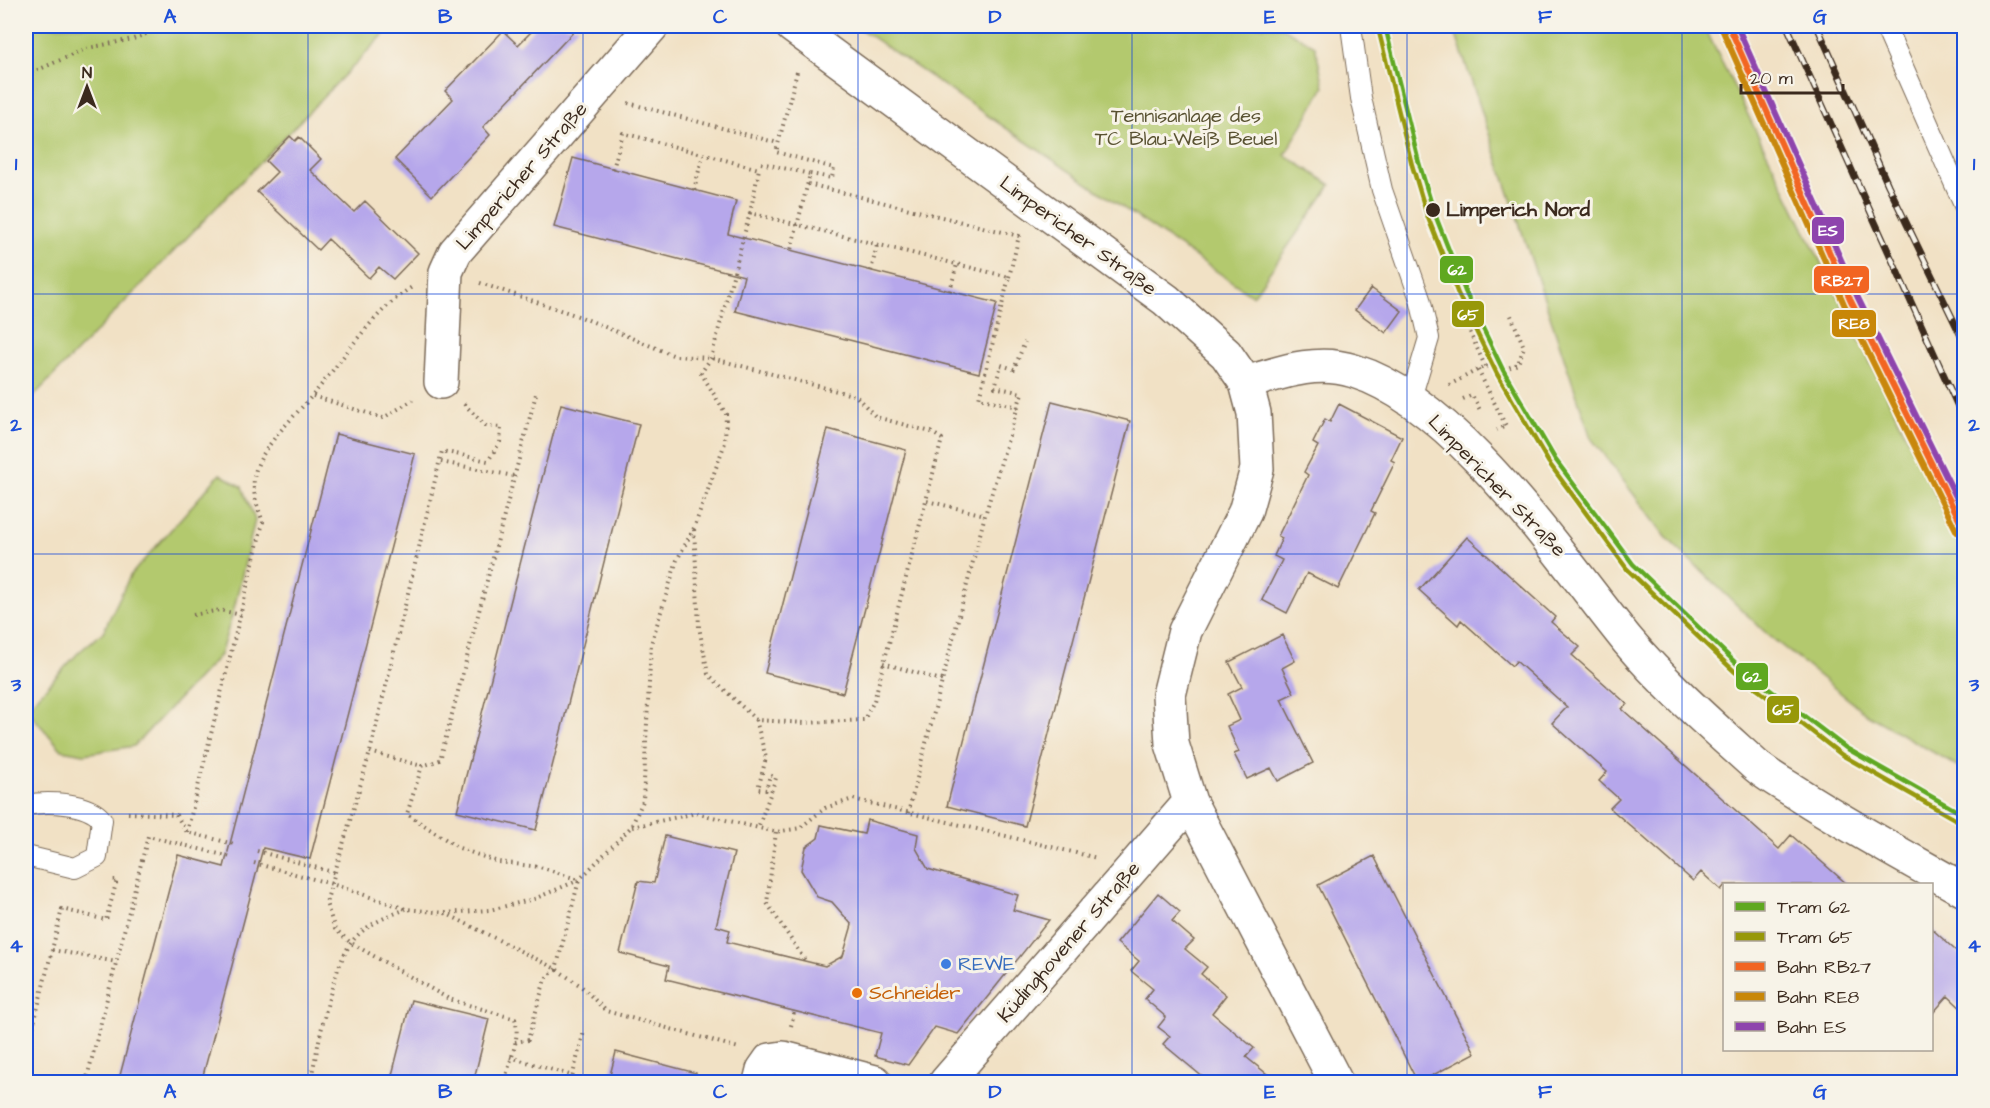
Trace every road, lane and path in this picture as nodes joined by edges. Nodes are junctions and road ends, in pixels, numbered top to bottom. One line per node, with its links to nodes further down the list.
1 (167, 26): 6 (path)
2 (652, 26): 7 (street, Limpericher Straße)
3 (1351, 26): 36 (lane)
4 (1885, 26): 15 (lane)
5 (800, 31): 8 (path); 32 (street, Limpericher Straße)
6 (26, 75)
7 (594, 94): 8 (path); 22 (street, Limpericher Straße)
8 (778, 143): 12 (path)
9 (704, 154): 11 (path); 14 (path); 16 (path)
10 (760, 162): 12 (path)
11 (613, 169)
12 (810, 174): 13 (path)
13 (808, 184): 17 (path); 23 (path)
14 (694, 190)
15 (1965, 205)
16 (750, 213): 17 (path); 28 (path)
17 (798, 225): 18 (path); 19 (path)
18 (877, 244): 20 (path); 21 (path)
19 (791, 250)
20 (957, 264): 23 (path); 24 (path)
21 (871, 271)
22 (446, 272): 28 (path); 31 (street, Limpericher Straße); 35 (path)
23 (1009, 277): 38 (path)
24 (950, 291)
25 (1510, 313): 29 (path)
26 (1470, 332): 29 (path)
27 (1025, 342): 38 (path)
28 (711, 358): 43 (path); 45 (path)
29 (1485, 366): 30 (path)
30 (1478, 370): 33 (path); 40 (path)
31 (441, 382): 35 (path); 41 (path)
32 (1246, 383): 36 (street, Limpericher Straße); 53 (street)
33 (1453, 393)
34 (536, 394): 42 (path)
35 (313, 396): 47 (path)
36 (1411, 398): 71 (street, Limpericher Straße)
37 (1457, 401): 39 (path)
38 (1018, 407): 44 (path)
39 (1482, 414)
40 (1492, 433)
41 (441, 462): 42 (path); 51 (path)
42 (514, 476): 52 (path)
43 (927, 501): 44 (path); 48 (path)
44 (985, 514): 49 (path)
45 (694, 528): 50 (path); 57 (path)
46 (193, 615): 47 (path)
47 (241, 615): 59 (path)
48 (884, 663): 49 (path); 50 (path)
49 (944, 681): 56 (path)
50 (756, 720): 58 (path)
51 (370, 752): 52 (path); 68 (path)
52 (422, 766): 69 (path)
53 (1190, 802): 67 (street, Küdinghovener Straße); 91 (street)
54 (26, 805): 55 (lane)
55 (96, 812): 59 (path); 64 (lane)
56 (908, 813): 60 (path); 67 (path)
57 (631, 827): 58 (path); 69 (path)
58 (758, 828): 60 (path)
59 (188, 832): 61 (path)
60 (776, 832): 77 (path)
61 (234, 844)
62 (256, 851): 68 (path)
63 (26, 856): 64 (lane)
64 (97, 857): 75 (path)
65 (231, 857): 76 (path)
66 (254, 863): 70 (path)
67 (1133, 867): 85 (street, Küdinghovener Straße)
68 (336, 873): 70 (path)
69 (579, 880): 73 (path); 78 (path)
70 (332, 884): 72 (path); 74 (path)
71 (1965, 890)
72 (406, 909): 73 (path); 74 (path)
73 (445, 913): 78 (path)
74 (351, 943): 80 (path); 87 (path)
75 (52, 950): 76 (path); 81 (path)
76 (117, 962): 86 (path)
77 (806, 962)
78 (556, 969): 80 (path); 83 (path)
79 (584, 1031): 84 (path)
80 (515, 1041): 82 (path)
81 (26, 1056)
82 (510, 1057): 84 (path); 88 (path)
83 (765, 1071): 90 (street)
84 (573, 1076): 89 (path)
85 (945, 1082)
86 (86, 1083)
87 (310, 1083)
88 (504, 1083)
89 (571, 1083)
90 (875, 1083)
91 (1336, 1083)

